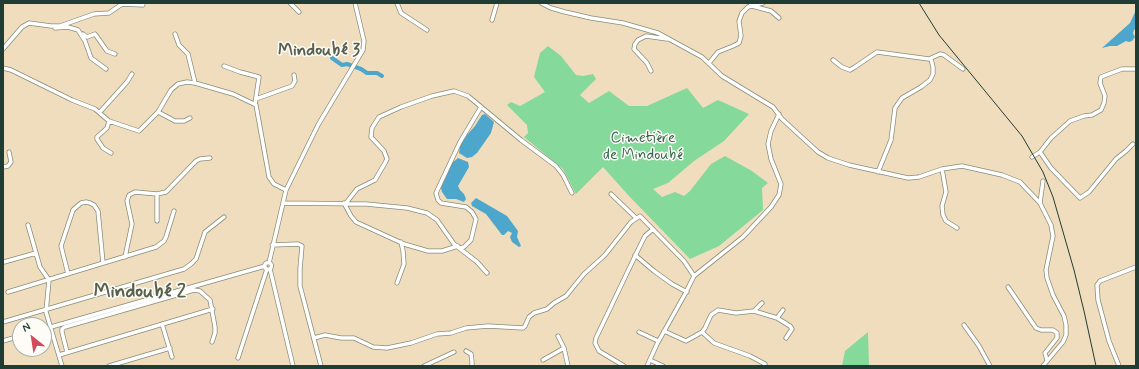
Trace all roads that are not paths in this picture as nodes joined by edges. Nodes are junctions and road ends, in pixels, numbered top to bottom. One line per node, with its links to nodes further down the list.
1 (290, 3): 9 (street)
2 (355, 3): 49 (street)
3 (396, 3): 13 (street)
4 (497, 3): 11 (street)
5 (541, 3): 16 (street)
6 (763, 3): 7 (street)
7 (751, 4): 10 (street); 21 (street)
8 (143, 5): 12 (street)
9 (298, 12)
10 (780, 18)
11 (492, 20)
12 (51, 26): 14 (street); 17 (street)
13 (427, 30)
14 (81, 33): 18 (street); 25 (street)
15 (175, 34): 30 (street)
16 (670, 39): 21 (street); 27 (street)
17 (3, 49)
18 (115, 54)
19 (931, 59): 20 (street); 26 (street); 47 (street)
20 (833, 60)
21 (709, 64): 36 (street)
22 (224, 66): 31 (street)
23 (3, 68): 34 (street)
24 (1136, 68): 41 (street)
25 (106, 69)
26 (963, 69)
27 (651, 71)
28 (132, 74): 34 (street)
29 (294, 75): 31 (street)
30 (195, 83): 32 (street); 35 (street)
31 (256, 99): 32 (street)
32 (255, 104): 49 (street)
33 (481, 107): 50 (street); 54 (street); 65 (street)
34 (100, 112): 38 (street)
35 (158, 112): 37 (street); 38 (street)
36 (779, 114): 47 (street); 75 (street)
37 (190, 118)
38 (110, 121): 42 (street)
39 (1133, 144): 41 (street)
40 (9, 152): 45 (street)
41 (1040, 152): 43 (street)
42 (111, 153)
43 (1032, 157)
44 (210, 158): 51 (street)
45 (3, 167)
46 (942, 169): 47 (street); 55 (street); 61 (street)
47 (878, 172)
48 (1043, 182): 55 (street)
49 (286, 190): 53 (street)
50 (572, 193)
51 (157, 194): 59 (street); 68 (street)
52 (611, 194): 58 (street)
53 (283, 203): 54 (street); 64 (street)
54 (345, 203): 63 (street); 65 (street)
55 (1040, 203): 113 (street)
56 (174, 211): 68 (street)
57 (224, 217): 82 (street)
58 (636, 218): 62 (street); 97 (street)
59 (157, 221)
60 (28, 225): 66 (street)
61 (957, 228)
62 (652, 230): 67 (street); 75 (street)
63 (401, 242): 65 (street); 77 (street)
64 (272, 245): 72 (street); 97 (street)
65 (459, 247): 73 (street)
66 (36, 253): 69 (street); 76 (street)
67 (635, 255): 80 (street); 122 (street)
68 (125, 257): 70 (street)
69 (4, 262)
70 (103, 263): 74 (street); 74 (street)
71 (1136, 267): 127 (street)
72 (266, 268): 91 (street); 109 (street); 117 (street)
73 (487, 273)
74 (68, 274): 76 (street)
75 (694, 276): 80 (street)
76 (49, 280): 79 (street); 82 (street)
77 (397, 283)
78 (1008, 287): 113 (street)
79 (8, 292)
80 (687, 292): 93 (street)
81 (762, 303): 85 (street)
82 (46, 309): 86 (street); 88 (street)
83 (212, 309): 89 (street); 99 (street); 105 (street)
84 (783, 310): 87 (street)
85 (754, 311): 87 (street); 95 (street)
86 (48, 317)
87 (777, 318): 98 (street)
88 (3, 322)
89 (162, 324): 101 (street); 105 (street)
90 (964, 325): 125 (street)
91 (52, 327)
92 (52, 330): 107 (street)
93 (664, 331): 95 (street); 100 (street)
94 (639, 332): 100 (street)
95 (702, 332): 114 (street)
96 (558, 336): 102 (street)
97 (314, 338): 118 (street)
98 (786, 338)
99 (212, 342)
100 (658, 342): 112 (street)
101 (170, 348): 108 (street); 116 (street)
102 (564, 348): 103 (street); 110 (street)
103 (559, 350): 110 (street); 111 (street)
104 (466, 351): 120 (street)
105 (67, 352): 107 (street)
106 (454, 352): 119 (street)
107 (59, 354): 115 (street)
108 (172, 357)
109 (238, 358)
110 (566, 358): 121 (street)
111 (543, 360)
112 (650, 360): 123 (street); 124 (street)
113 (1047, 360): 126 (street)
114 (765, 364)
115 (62, 366)
116 (109, 366)
117 (293, 366)
118 (321, 366)
119 (424, 366)
120 (472, 366)
121 (568, 366)
122 (624, 366)
123 (647, 366)
124 (663, 366)
125 (990, 366)
126 (1043, 366)
127 (1119, 366)

